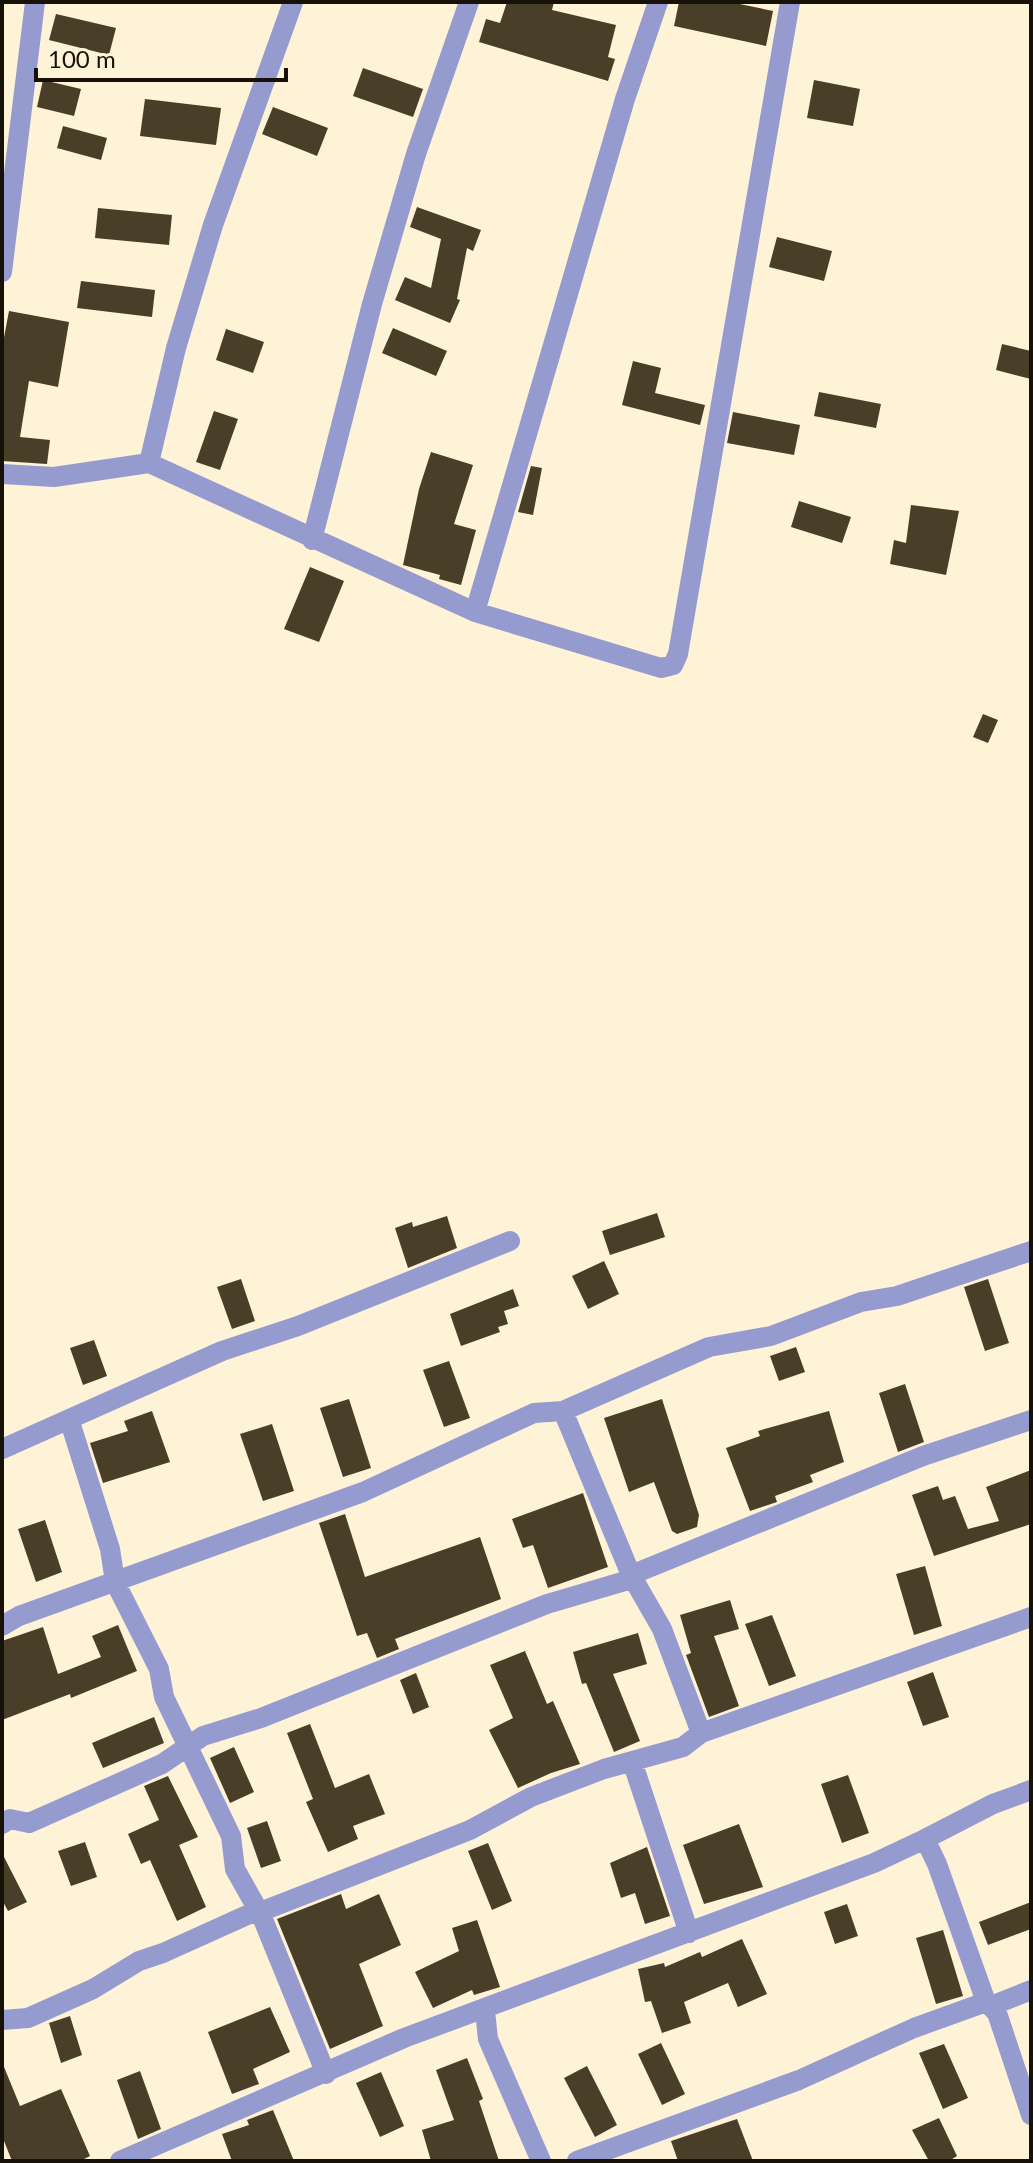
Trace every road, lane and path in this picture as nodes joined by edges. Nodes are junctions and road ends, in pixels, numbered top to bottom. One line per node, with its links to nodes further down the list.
1 (35, 2): 6 (street)
2 (293, 2): 7 (street)
3 (469, 2): 9 (street)
4 (658, 2): 10 (street)
5 (790, 2): 10 (street)
6 (2, 272)
7 (149, 463): 8 (street); 9 (street)
8 (2, 474)
9 (312, 540): 10 (street)
10 (475, 612)
11 (510, 1241): 15 (street)
12 (1031, 1251): 13 (street)
13 (563, 1411): 17 (street); 18 (street)
14 (1031, 1420): 17 (street)
15 (70, 1422): 16 (street); 18 (street)
16 (2, 1449)
17 (632, 1577): 21 (street); 22 (street)
18 (115, 1582): 20 (street); 22 (street)
19 (1031, 1617): 21 (street)
20 (2, 1626)
21 (701, 1733): 23 (street)
22 (187, 1745): 25 (street); 27 (street)
23 (633, 1764): 27 (street); 28 (street)
24 (1031, 1790): 26 (street)
25 (2, 1824)
26 (925, 1839): 28 (street); 30 (street)
27 (259, 1911): 32 (street); 33 (street)
28 (689, 1933): 31 (street)
29 (1031, 1990): 30 (street)
30 (988, 2004): 34 (street); 37 (street)
31 (485, 2011): 33 (street); 36 (street)
32 (2, 2020)
33 (326, 2074): 35 (street)
34 (1031, 2115)
35 (120, 2161)
36 (541, 2161)
37 (577, 2161)

